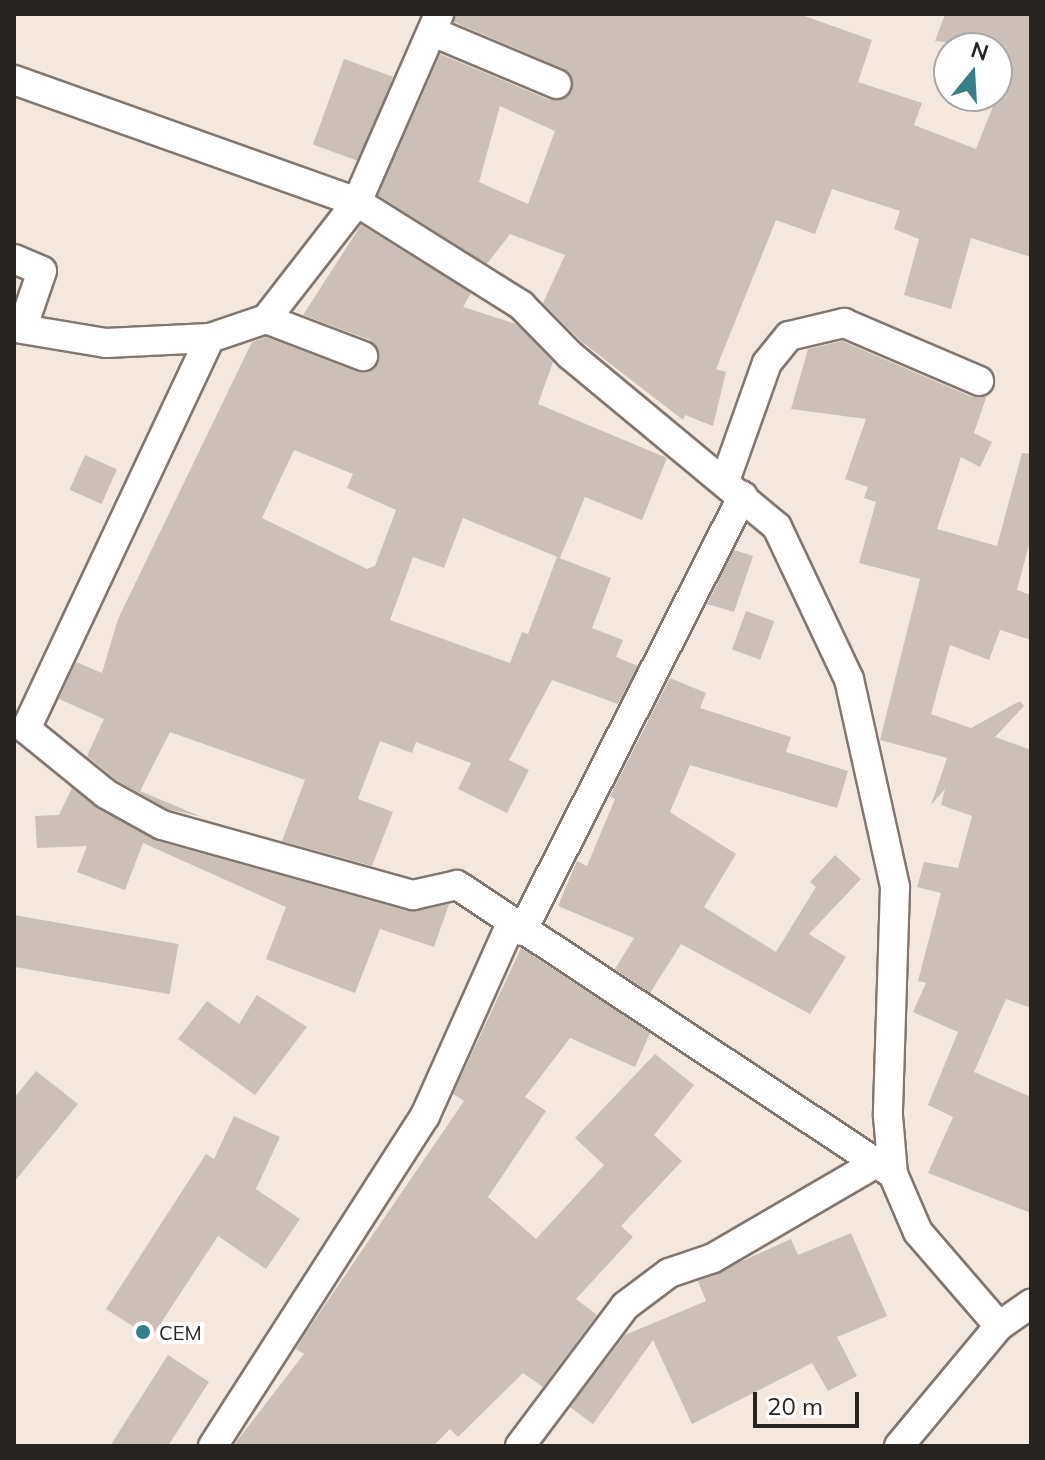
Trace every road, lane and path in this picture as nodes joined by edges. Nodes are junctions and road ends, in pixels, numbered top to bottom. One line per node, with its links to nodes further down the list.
1 (436, 23): 3 (street); 4 (street)
2 (14, 80): 4 (street)
3 (557, 84)
4 (357, 202): 6 (street); 11 (street)
5 (14, 259): 7 (street)
6 (266, 319): 8 (street); 9 (street)
7 (18, 337): 8 (street)
8 (210, 338): 12 (street)
9 (363, 356)
10 (979, 381): 11 (street)
11 (734, 487): 13 (street); 14 (street)
12 (20, 722): 13 (street)
13 (516, 928): 14 (street); 17 (street)
14 (884, 1168): 16 (street); 18 (street)
15 (1031, 1304): 16 (street)
16 (999, 1326): 19 (street)
17 (213, 1446)
18 (520, 1446)
19 (899, 1446)

